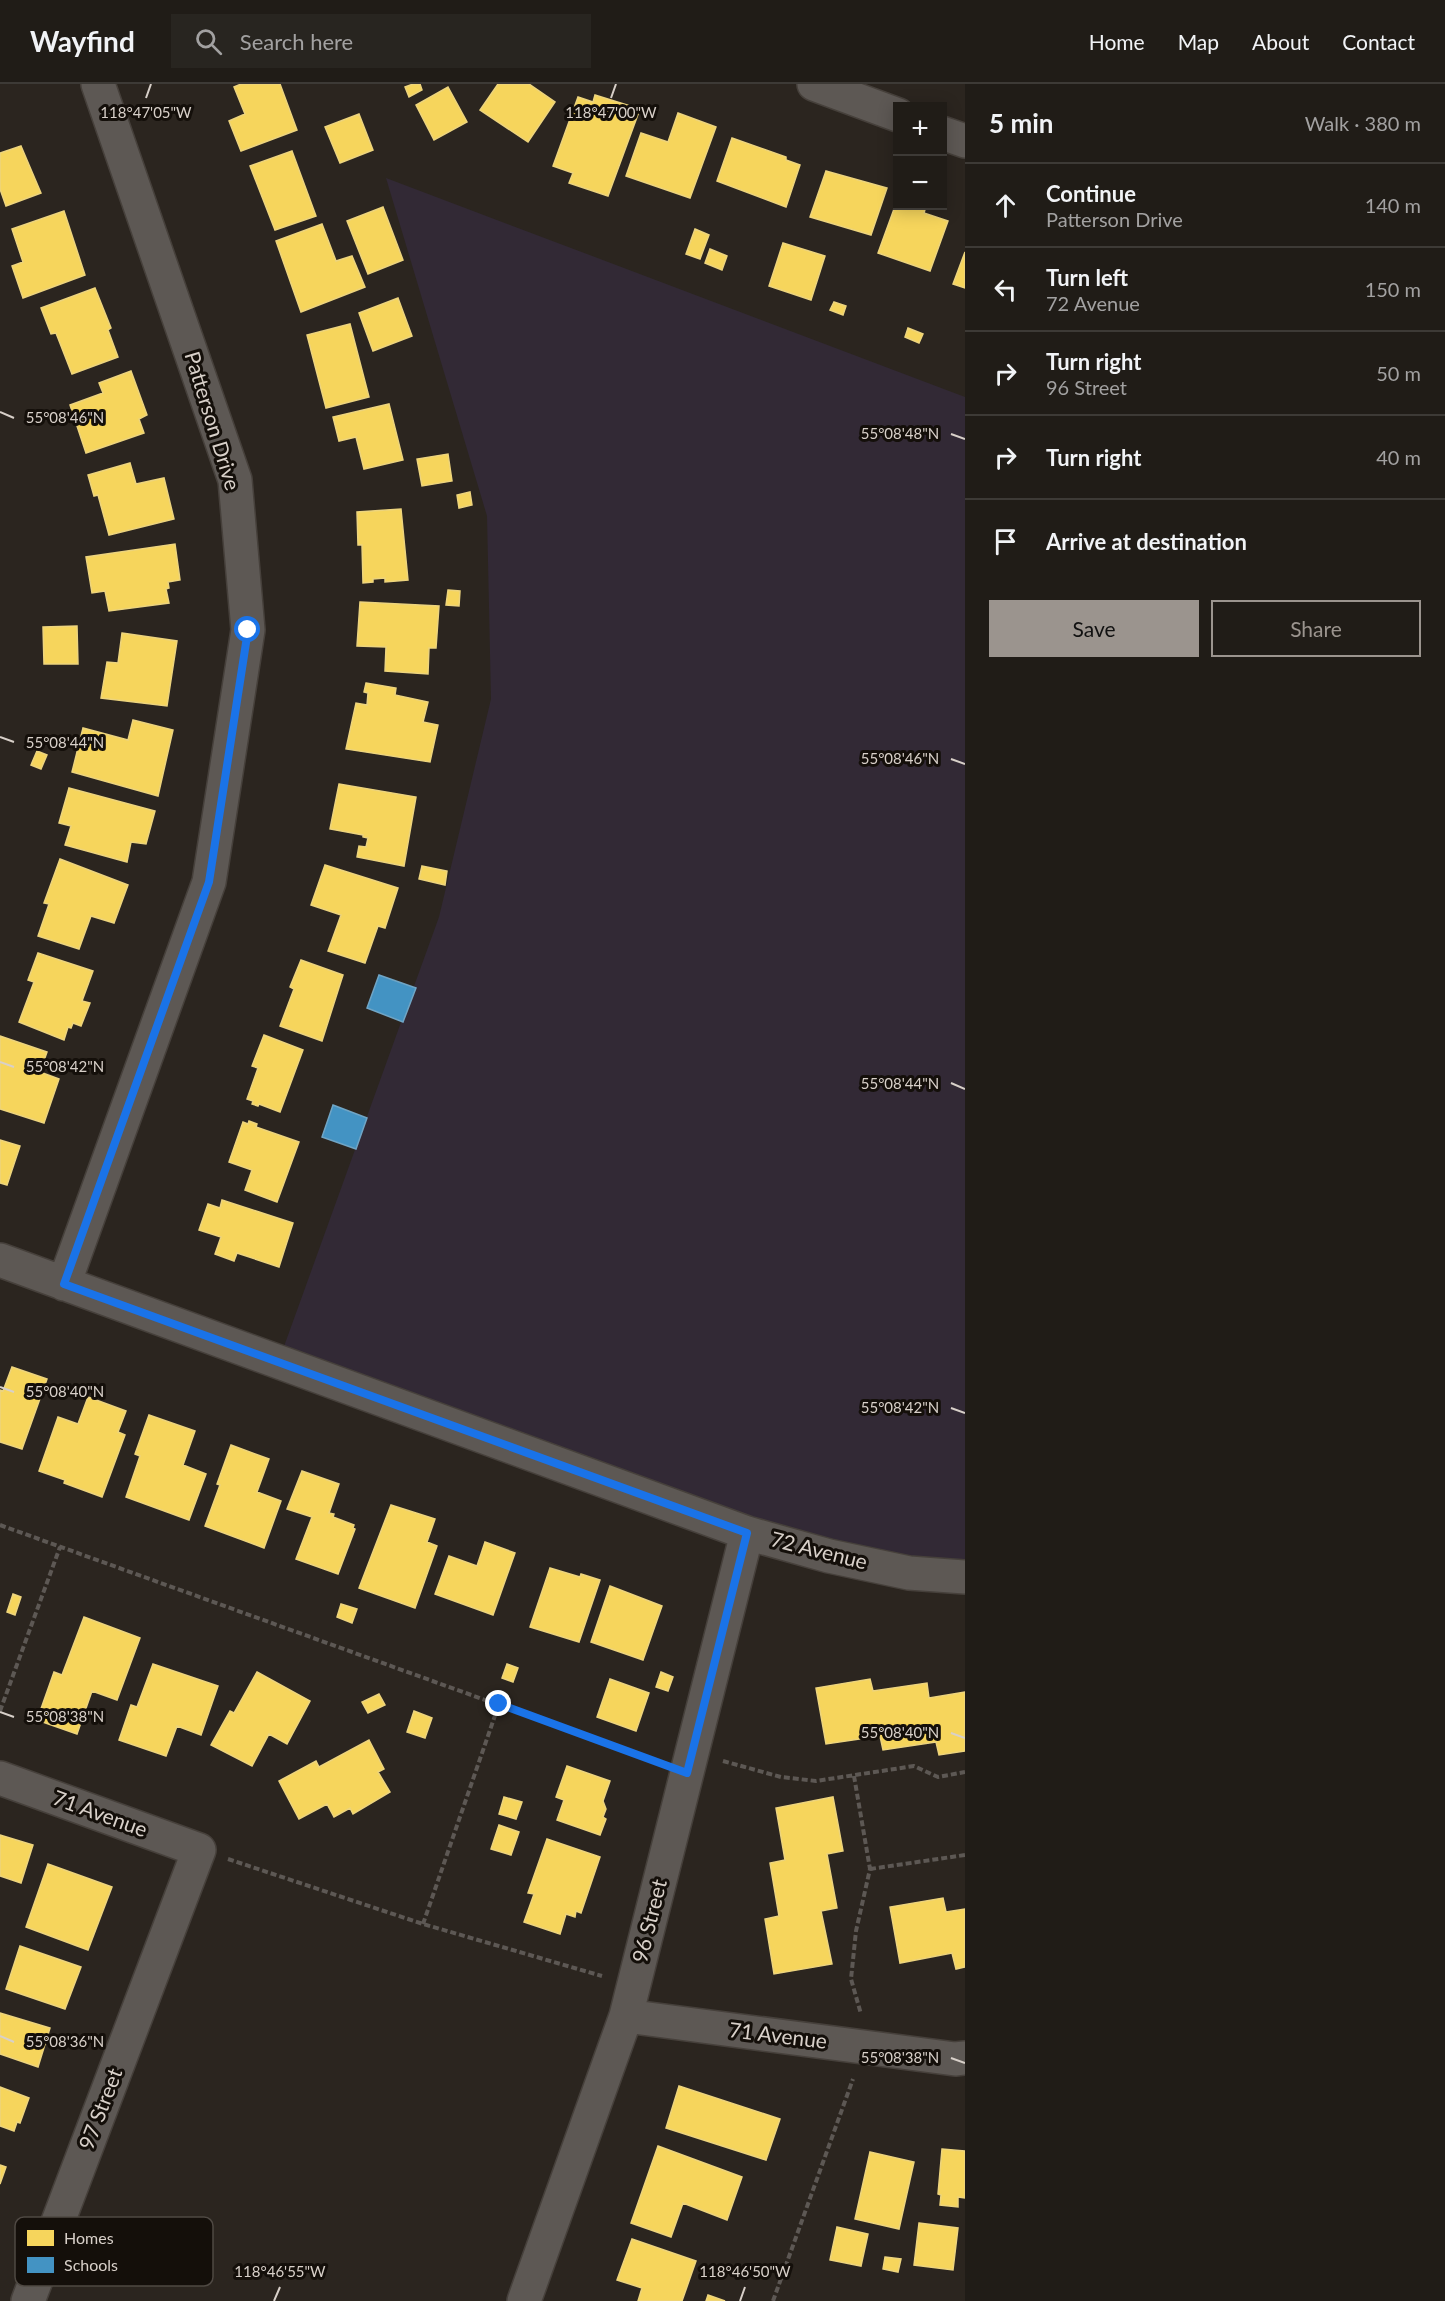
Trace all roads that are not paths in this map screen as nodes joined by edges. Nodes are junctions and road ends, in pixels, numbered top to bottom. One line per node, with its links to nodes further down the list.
1 (98, 84): 8 (street, Patterson Drive)
2 (814, 84): 3 (street)
3 (870, 94): 4 (street)
4 (893, 113)
5 (947, 135): 6 (street)
6 (965, 141)
7 (0, 1260): 8 (street, 72 Avenue)
8 (64, 1284): 9 (street, 72 Avenue)
9 (747, 1533): 10 (street, 72 Avenue); 13 (street, 96 Street)
10 (965, 1577)
11 (0, 1778): 12 (street, 71 Avenue)
12 (199, 1850): 15 (street, 97 Street)
13 (626, 2016): 14 (street, 71 Avenue); 18 (street, 96 Street)
14 (965, 2058)
15 (60, 2217)
16 (34, 2286): 17 (street, 97 Street)
17 (28, 2301)
18 (524, 2301)

